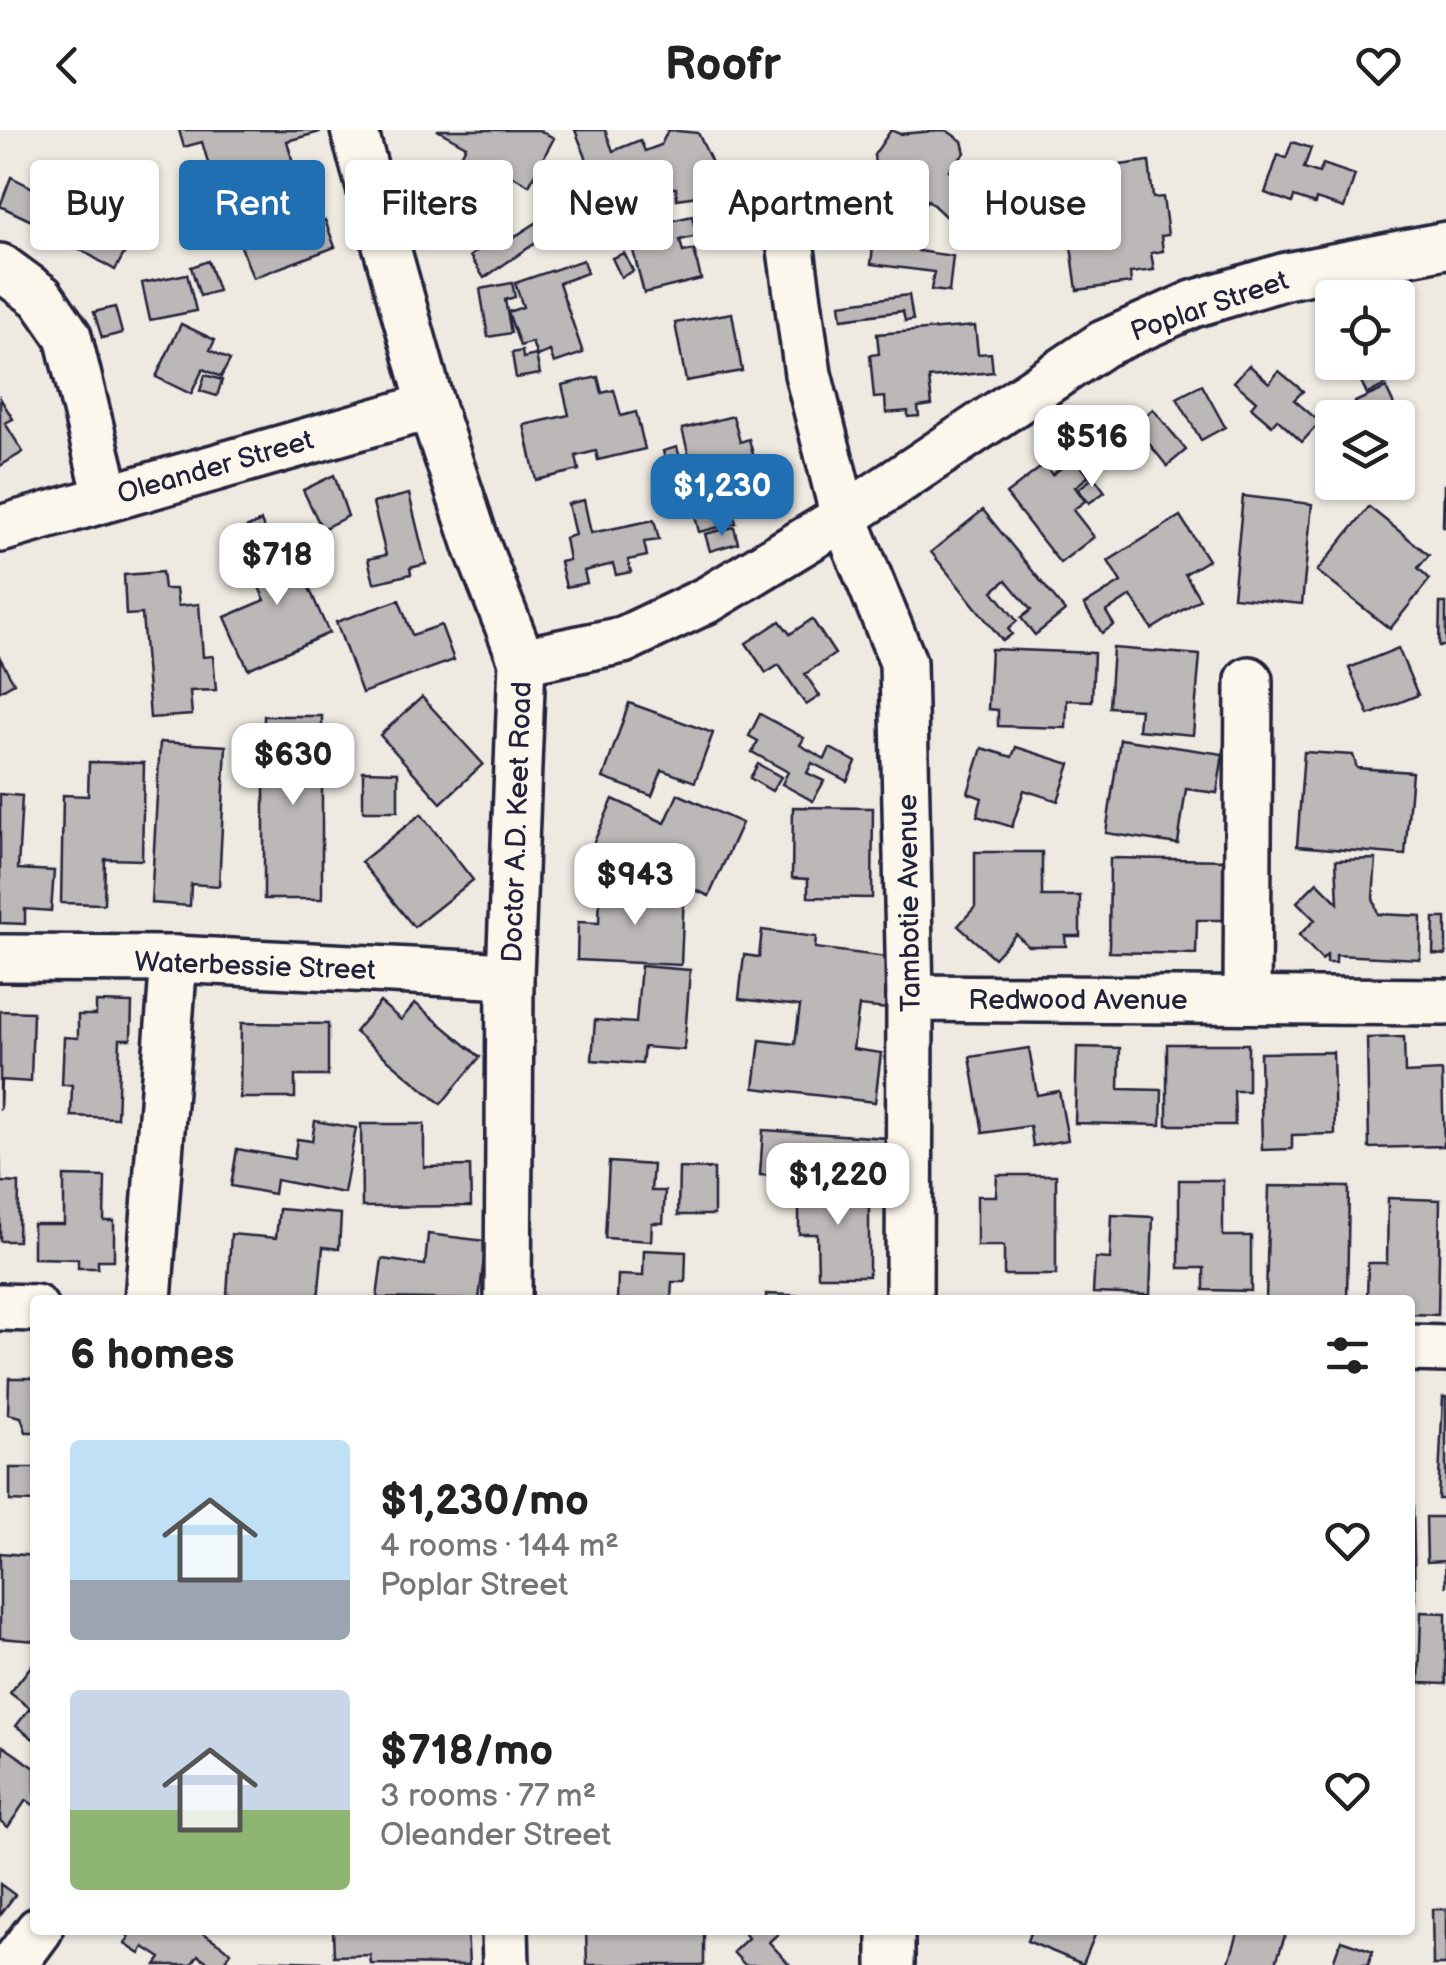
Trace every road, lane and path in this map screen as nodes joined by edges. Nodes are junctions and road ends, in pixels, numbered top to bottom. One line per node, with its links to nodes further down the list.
1 (354, 130): 5 (street, Doctor A.D. Keet Road)
2 (1446, 245): 7 (street, Poplar Street)
3 (791, 250): 7 (street)
4 (0, 267): 6 (street)
5 (430, 406): 6 (street, Oleander Street); 9 (street, Doctor A.D. Keet Road)
6 (108, 496): 8 (street, Oleander Street)
7 (844, 516): 9 (street, Poplar Street); 14 (street, Tambotie Avenue)
8 (0, 529)
9 (522, 661): 13 (street, Doctor A.D. Keet Road)
10 (1249, 680): 15 (street)
11 (0, 958): 12 (street, Waterbessie Street)
12 (174, 960): 13 (street, Waterbessie Street); 17 (street)
13 (510, 976): 18 (street, Doctor A.D. Keet Road)
14 (910, 998): 15 (street, Redwood Avenue); 19 (street, Tambotie Avenue)
15 (1247, 1000): 16 (street, Redwood Avenue)
16 (1446, 1002)
17 (148, 1295)
18 (508, 1295)
19 (910, 1295)
20 (0, 1307): 21 (street)
21 (30, 1308)
22 (1415, 1348): 23 (street)
23 (1446, 1349)
24 (35, 1935): 27 (street)
25 (506, 1935): 28 (street)
26 (891, 1935): 29 (street)
27 (13, 1965)
28 (506, 1965)
29 (891, 1965)

